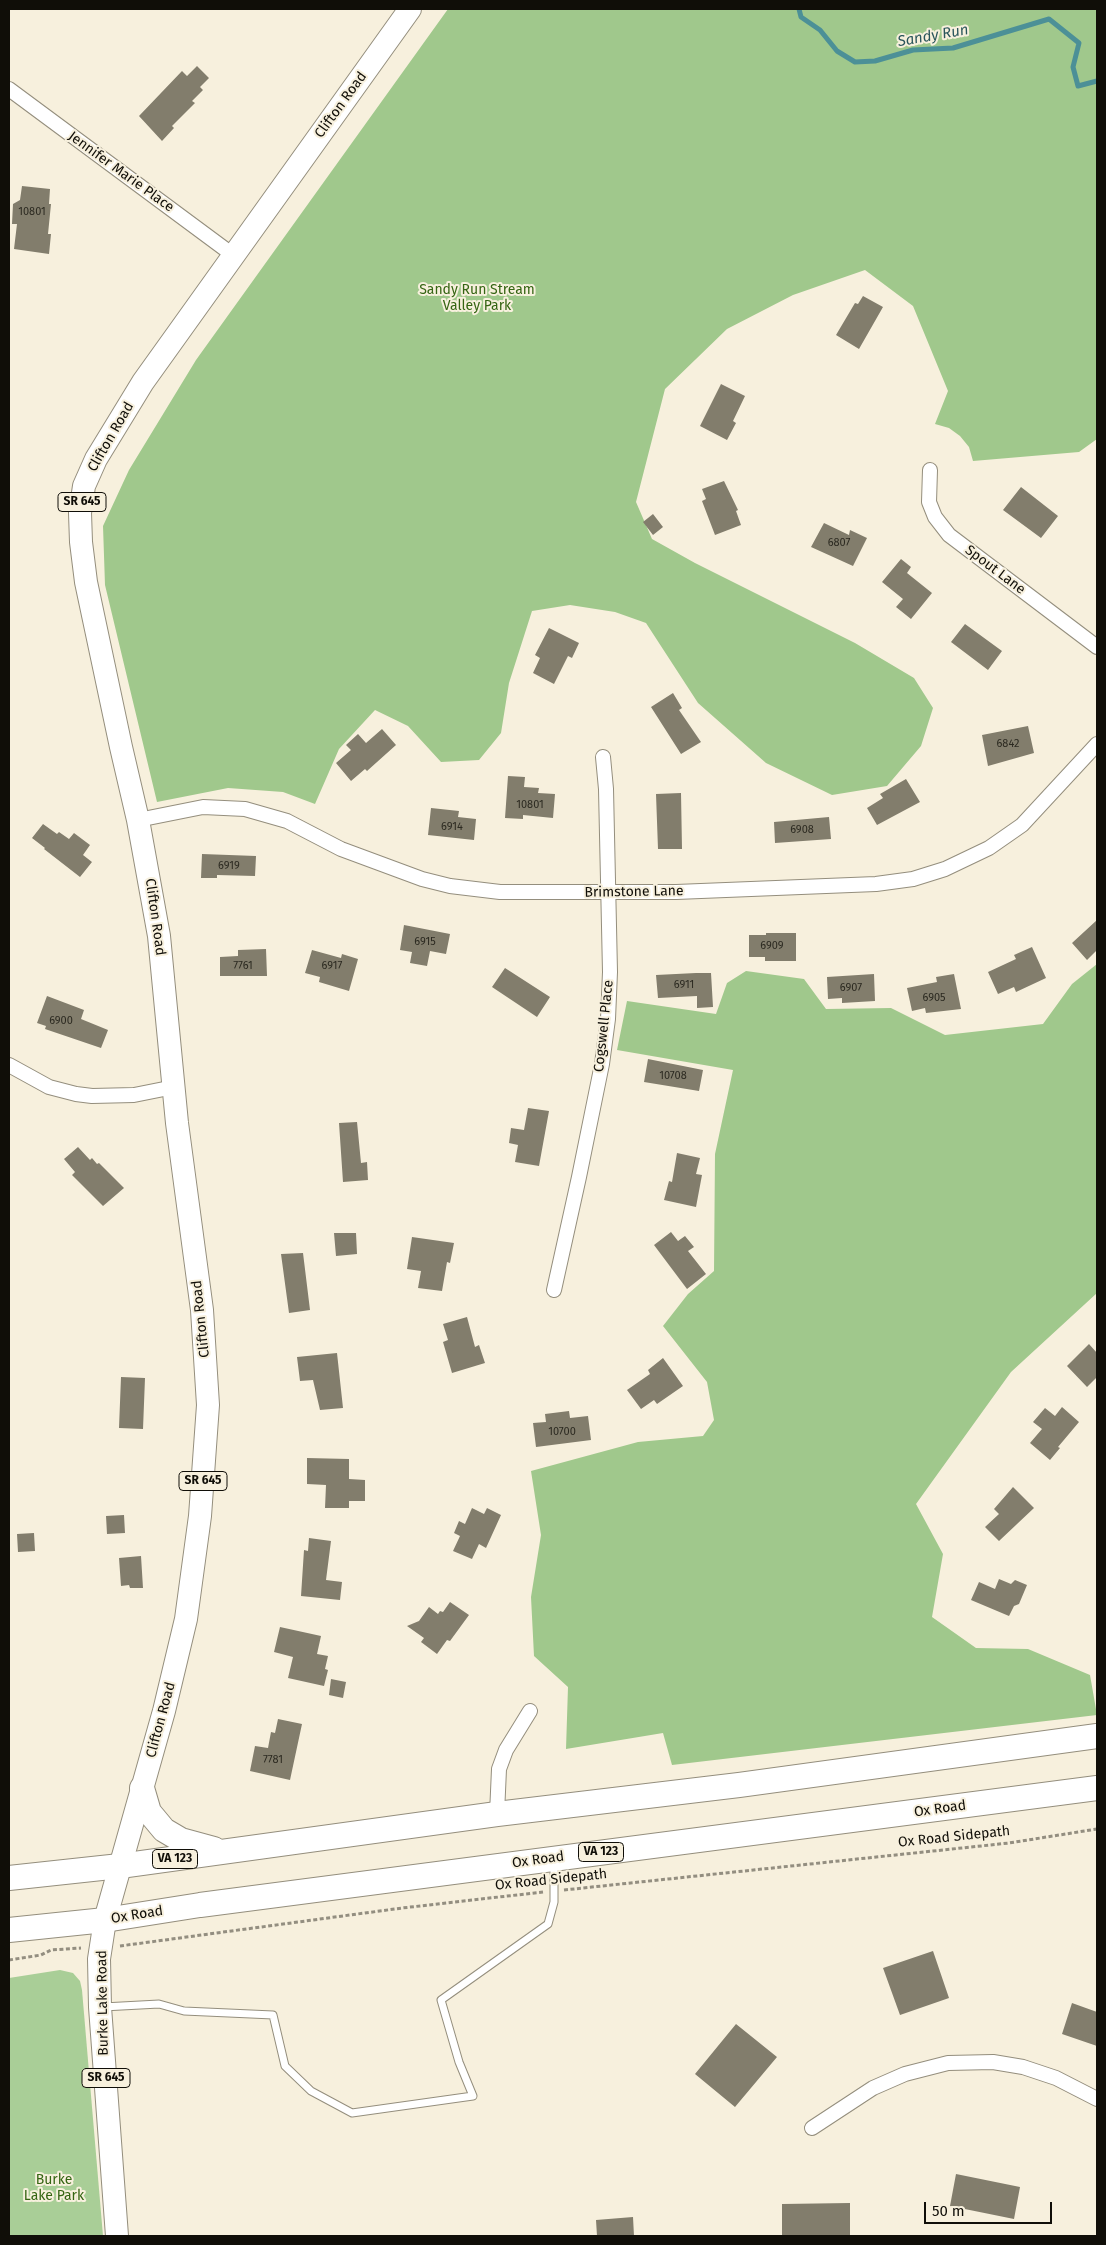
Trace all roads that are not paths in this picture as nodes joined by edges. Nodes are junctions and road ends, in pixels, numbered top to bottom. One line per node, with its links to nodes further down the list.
1 (410, 9): 3 (main road, Clifton Road / SR 645)
2 (9, 90): 3 (street, Jennifer Marie Place)
3 (233, 255): 8 (main road, Clifton Road / SR 645)
4 (930, 470): 5 (street, Spout Lane)
5 (1097, 647)
6 (1097, 744): 9 (street, Brimstone Lane)
7 (603, 756): 9 (street, Cogswell Place)
8 (138, 820): 9 (street, Brimstone Lane); 11 (main road, Clifton Road / SR 645)
9 (607, 892): 12 (street, Cogswell Place)
10 (9, 1064): 11 (street)
11 (174, 1087): 15 (main road, Clifton Road / SR 645)
12 (554, 1290)
13 (530, 1711): 17 (street)
14 (1097, 1736): 17 (highway, VA 123)
15 (142, 1788): 18 (highway); 20 (main road, Clifton Road / SR 645)
16 (1097, 1788): 19 (highway, Ox Road / VA 123)
17 (497, 1814): 18 (highway, VA 123)
18 (231, 1852): 20 (highway, VA 123)
19 (554, 1858): 22 (highway, Ox Road / VA 123); 24 (lane)
20 (120, 1866): 21 (highway, VA 123); 22 (main road, Clifton Road / SR 645)
21 (9, 1878)
22 (105, 1920): 23 (highway, Ox Road / VA 123); 24 (main road, Burke Lake Road / SR 645)
23 (9, 1930)
24 (100, 2007): 27 (main road, Burke Lake Road / SR 645)
25 (1097, 2099): 26 (street)
26 (812, 2128)
27 (117, 2236)

